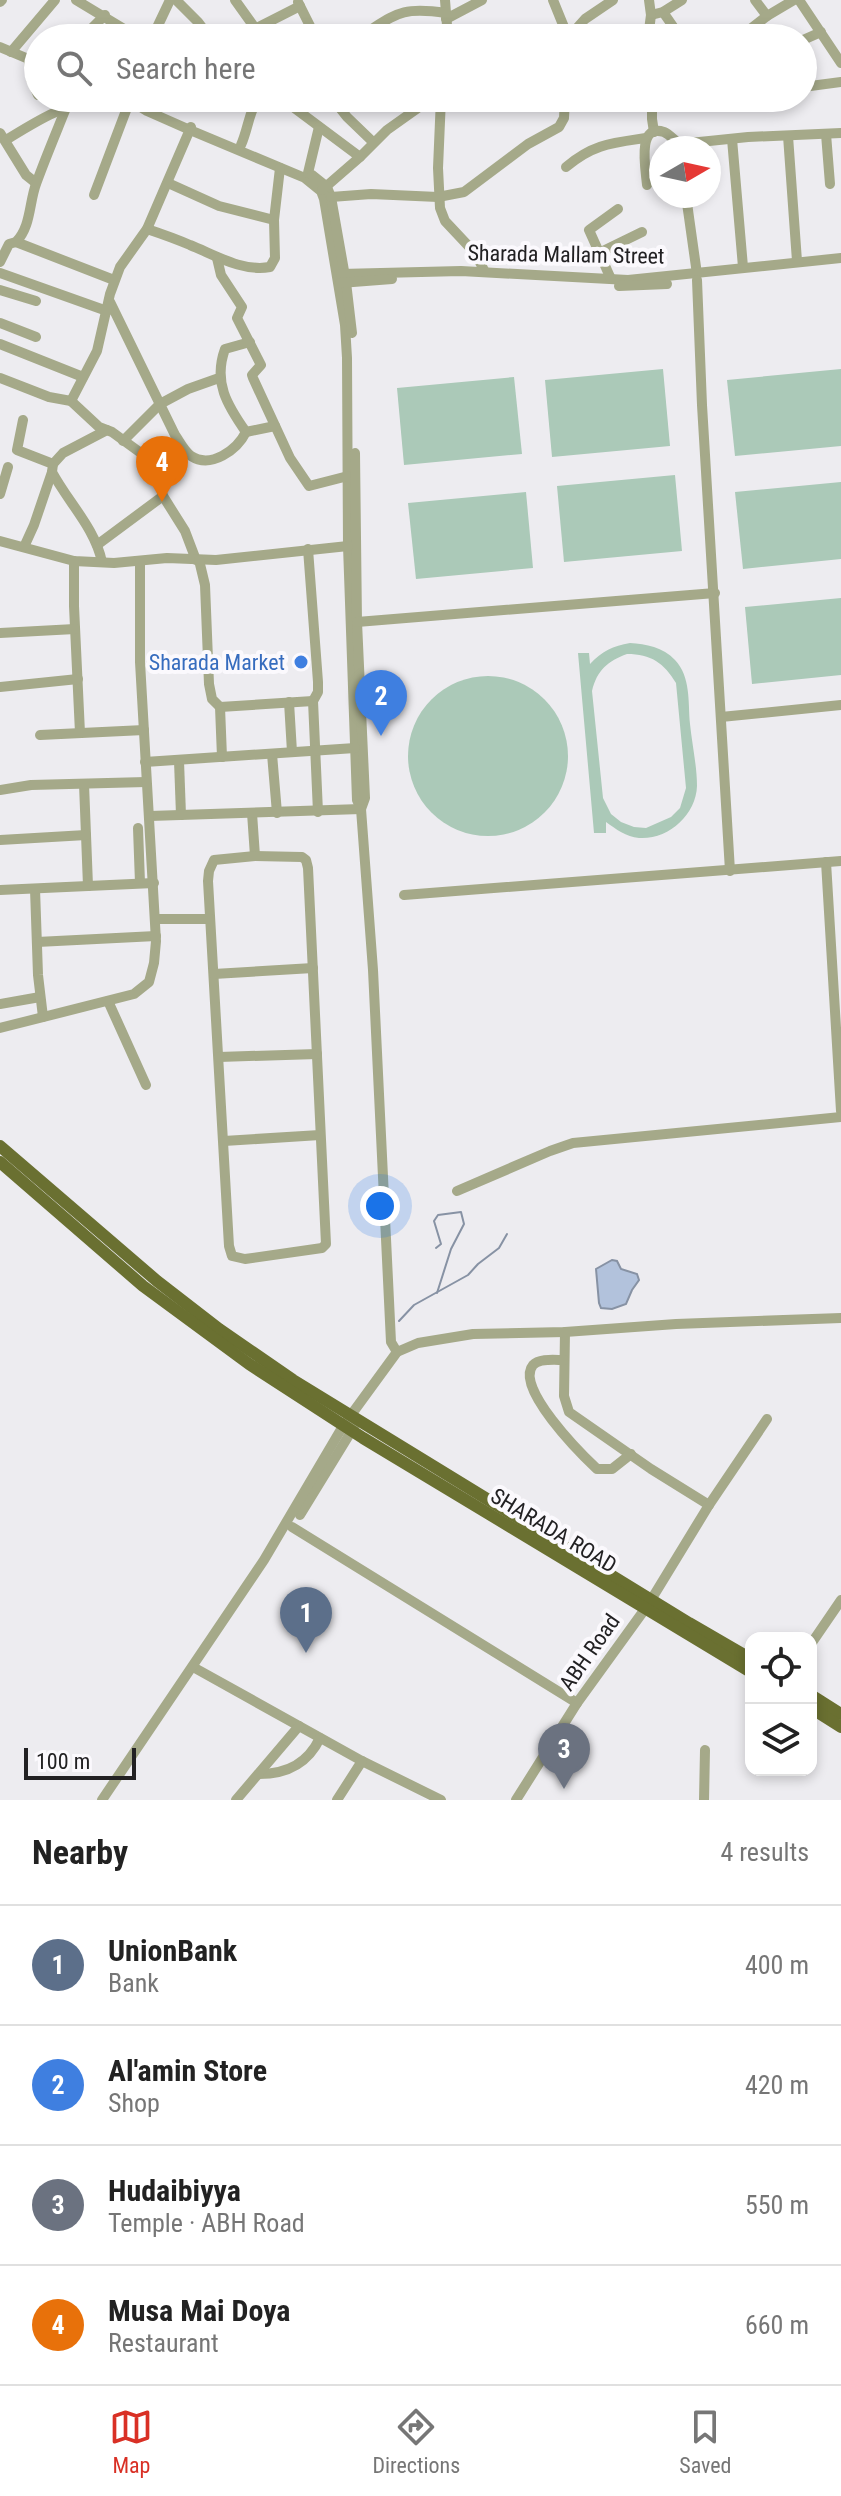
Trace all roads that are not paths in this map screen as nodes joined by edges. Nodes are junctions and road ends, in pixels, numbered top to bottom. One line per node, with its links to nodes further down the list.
1 (55, 0): 20 (street)
2 (76, 0): 16 (street)
3 (173, 0): 23 (street); 24 (street)
4 (235, 0): 25 (street)
5 (445, 0): 18 (street)
6 (482, 0): 18 (street)
7 (553, 0): 30 (street)
8 (613, 0): 31 (street)
9 (649, 0): 17 (street)
10 (682, 0): 15 (street)
11 (755, 0): 19 (street)
12 (796, 0): 19 (street); 35 (street)
13 (299, 3): 26 (street); 27 (street)
14 (404, 5): 18 (street); 28 (street)
15 (663, 12): 17 (street); 33 (street)
16 (105, 15): 21 (street); 22 (street)
17 (651, 15): 32 (street)
18 (446, 16): 29 (street)
19 (767, 16): 34 (street)
20 (35, 24)
21 (96, 24)
22 (118, 24)
23 (160, 24)
24 (200, 24)
25 (252, 24)
26 (262, 24)
27 (309, 24)
28 (379, 24)
29 (447, 24)
30 (562, 24)
31 (581, 24)
32 (650, 24)
33 (671, 24)
34 (761, 24)
35 (815, 24)
36 (817, 27): 37 (street)
37 (821, 32): 38 (street); 43 (street)
38 (817, 34)
39 (24, 37): 41 (street)
40 (0, 47): 41 (street)
41 (11, 52): 42 (street)
42 (24, 58)
43 (841, 63)
44 (841, 82): 45 (street)
45 (817, 85)
46 (55, 112): 57 (street)
47 (64, 112): 74 (street)
48 (130, 112): 79 (street)
49 (150, 112): 59 (street)
50 (251, 112): 69 (street)
51 (299, 112): 58 (street)
52 (343, 112): 68 (street)
53 (409, 112): 68 (street)
54 (441, 112): 80 (street)
55 (564, 112): 80 (street)
56 (652, 112): 62 (street)
57 (49, 114): 65 (street)
58 (319, 127): 70 (street); 73 (street)
59 (191, 128): 69 (street); 72 (street); 75 (street)
60 (841, 133): 61 (street)
61 (826, 134): 64 (street); 76 (street)
62 (650, 135): 63 (street); 71 (street); 77 (street)
63 (669, 136)
64 (788, 136): 66 (street); 90 (street)
65 (3, 137): 74 (street)
66 (732, 139): 67 (street); 93 (street)
67 (721, 140)
68 (373, 142): 70 (street)
69 (241, 145): 73 (street)
70 (360, 157): 78 (street)
71 (566, 167)
72 (280, 168): 78 (street); 83 (street)
73 (308, 173): 78 (street)
74 (36, 183): 86 (street)
75 (168, 183): 83 (street); 84 (street)
76 (830, 184)
77 (647, 185)
78 (326, 192): 80 (street); 97 (street)
79 (94, 195)
80 (438, 197): 94 (street)
81 (688, 208): 96 (street)
82 (618, 209): 87 (street)
83 (274, 220): 88 (street)
84 (147, 229): 88 (street); 99 (street)
85 (642, 232): 87 (street)
86 (16, 242): 91 (street); 99 (street)
87 (599, 253): 98 (street)
88 (217, 258): 105 (street)
89 (841, 258): 90 (street, Sharada Mallam Street)
90 (797, 261): 93 (street, Sharada Mallam Street)
91 (0, 262)
92 (841, 265): 96 (street, Sharada Mallam Street)
93 (743, 267): 96 (street, Sharada Mallam Street)
94 (485, 272): 97 (street, Sharada Mallam Street); 98 (street, Sharada Mallam Street)
95 (0, 273): 102 (street)
96 (697, 277): 97 (street, Sharada Mallam Street); 98 (street, Sharada Mallam Street); 131 (street)
97 (341, 278): 119 (street); 132 (street)
98 (611, 279)
99 (114, 280): 102 (street)
100 (0, 290): 101 (street)
101 (36, 301)
102 (108, 306): 107 (street); 111 (street)
103 (0, 323): 104 (street)
104 (36, 337)
105 (250, 342): 109 (street); 113 (street)
106 (0, 344): 107 (street)
107 (83, 377): 110 (street)
108 (0, 378): 110 (street)
109 (219, 378): 111 (street); 115 (street)
110 (71, 401): 114 (street)
111 (160, 404): 115 (street); 116 (street)
112 (23, 420): 118 (street)
113 (275, 426): 115 (street); 119 (street)
114 (107, 430): 116 (street); 118 (street)
115 (246, 432)
116 (123, 441): 121 (street)
117 (8, 467): 120 (street)
118 (52, 468): 123 (street); 125 (street)
119 (348, 476): 124 (street)
120 (0, 494)
121 (163, 496): 123 (street); 127 (street)
122 (0, 541): 125 (street)
123 (97, 545): 129 (street)
124 (348, 546): 126 (street); 145 (street)
125 (24, 547): 128 (street)
126 (308, 549): 127 (street); 137 (street)
127 (198, 560): 130 (street); 140 (street)
128 (74, 561): 129 (street); 133 (street)
129 (102, 562): 130 (street)
130 (140, 562): 142 (street)
131 (715, 593): 132 (street); 141 (street)
132 (357, 622): 155 (street)
133 (75, 629): 134 (street); 135 (street)
134 (0, 633)
135 (78, 679): 136 (street); 143 (street)
136 (0, 687)
137 (313, 701): 138 (street); 146 (street)
138 (289, 702): 140 (street); 147 (street)
139 (841, 705): 141 (street)
140 (220, 707): 149 (street)
141 (721, 717): 167 (street)
142 (144, 730): 143 (street); 151 (street)
143 (80, 733): 144 (street)
144 (40, 735)
145 (355, 748): 146 (street); 155 (street)
146 (316, 750): 147 (street); 156 (street)
147 (292, 752): 148 (street)
148 (272, 754): 149 (street); 158 (street)
149 (222, 757): 150 (street)
150 (179, 761): 151 (street); 159 (street)
151 (145, 762): 152 (street)
152 (146, 782): 153 (street); 160 (street)
153 (84, 784): 154 (street); 162 (street)
154 (0, 790)
155 (361, 809): 156 (street); 196 (street)
156 (318, 812): 158 (street)
157 (252, 813): 158 (street); 159 (street); 164 (street)
158 (277, 813)
159 (181, 815): 160 (street)
160 (150, 816): 169 (street)
161 (138, 828): 168 (street)
162 (86, 835): 163 (street); 170 (street)
163 (0, 840)
164 (255, 856): 175 (street); 178 (street)
165 (841, 861): 166 (street)
166 (826, 862): 167 (street); 188 (street)
167 (730, 871): 173 (street)
168 (140, 883): 169 (street); 170 (street)
169 (154, 883): 174 (street)
170 (88, 886): 171 (street)
171 (35, 889): 172 (street); 177 (street)
172 (0, 890)
173 (404, 895)
174 (156, 919): 175 (street); 176 (street)
175 (210, 919): 179 (street)
176 (156, 936): 177 (street); 181 (street)
177 (37, 942): 180 (street)
178 (313, 968): 179 (street); 185 (street)
179 (214, 974): 186 (street)
180 (40, 997): 182 (street); 183 (street)
181 (108, 1001): 183 (street); 187 (street)
182 (0, 1004)
183 (43, 1017): 184 (street)
184 (0, 1028)
185 (317, 1054): 186 (street); 189 (street)
186 (219, 1057): 190 (street)
187 (146, 1085)
188 (841, 1114): 193 (street)
189 (320, 1135): 190 (street); 190 (street)
190 (224, 1141)
191 (0, 1146): 198 (main road)
192 (0, 1162): 198 (main road)
193 (457, 1191)
194 (841, 1318): 195 (street)
195 (565, 1332): 196 (street); 197 (street)
196 (394, 1347): 198 (street)
197 (564, 1360): 200 (street); 200 (street)
198 (343, 1419): 202 (street); 204 (main road); 208 (street)
199 (767, 1419): 201 (street, ABH Road)
200 (631, 1454): 201 (street)
201 (709, 1505): 204 (street, ABH Road)
202 (292, 1527): 208 (street); 210 (street)
203 (841, 1600): 205 (street)
204 (654, 1608): 206 (main road); 207 (main road); 210 (street, ABH Road)
205 (817, 1635)
206 (745, 1656)
207 (745, 1668)
208 (195, 1669): 213 (street); 219 (street); 220 (street)
209 (817, 1699): 212 (main road)
210 (577, 1703): 224 (street, ABH Road)
211 (817, 1712): 214 (main road)
212 (841, 1714)
213 (299, 1726): 215 (street); 218 (street)
214 (841, 1727)
215 (320, 1738): 217 (street); 218 (street)
216 (705, 1750): 225 (street)
217 (362, 1761): 222 (street); 223 (street)
218 (259, 1774): 221 (street)
219 (102, 1800)
220 (110, 1800)
221 (236, 1800)
222 (337, 1800)
223 (441, 1800)
224 (516, 1800)
225 (704, 1800)

